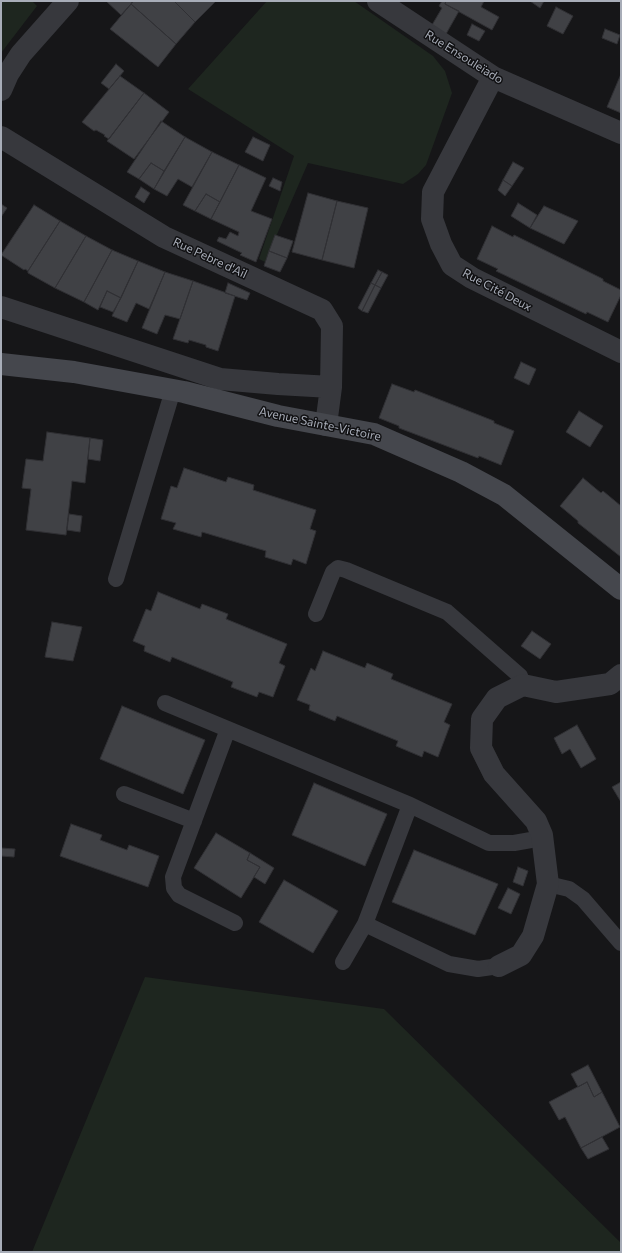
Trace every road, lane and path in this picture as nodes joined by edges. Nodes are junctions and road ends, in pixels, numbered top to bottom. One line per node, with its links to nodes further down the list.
1 (68, 1): 4 (street)
2 (378, 1): 3 (street, Rue Ensouleïado)
3 (493, 77): 5 (street, Rue Ensouleïado); 8 (street, Rue Cité Deux)
4 (1, 90)
5 (621, 133)
6 (1, 137): 10 (street, Rue Pebre d'Ail)
7 (1, 307): 10 (street)
8 (621, 352)
9 (1, 364): 11 (street, Avenue Sainte-Victoire)
10 (331, 387): 12 (street, Rue Pebre d'Ail)
11 (173, 390): 12 (street, Avenue Sainte-Victoire); 13 (lane)
12 (326, 425): 14 (street, Avenue Sainte-Victoire)
13 (116, 579)
14 (621, 589)
15 (316, 614): 17 (lane)
16 (621, 675): 17 (street)
17 (523, 685): 23 (street)
18 (165, 703): 19 (lane)
19 (228, 729): 21 (lane); 22 (lane)
20 (124, 794): 22 (lane)
21 (410, 805): 23 (lane); 26 (lane)
22 (194, 821): 25 (lane)
23 (542, 835): 24 (street)
24 (548, 884): 27 (lane); 29 (street)
25 (235, 923)
26 (365, 924): 28 (lane); 29 (lane)
27 (621, 943)
28 (343, 962)
29 (499, 966)

